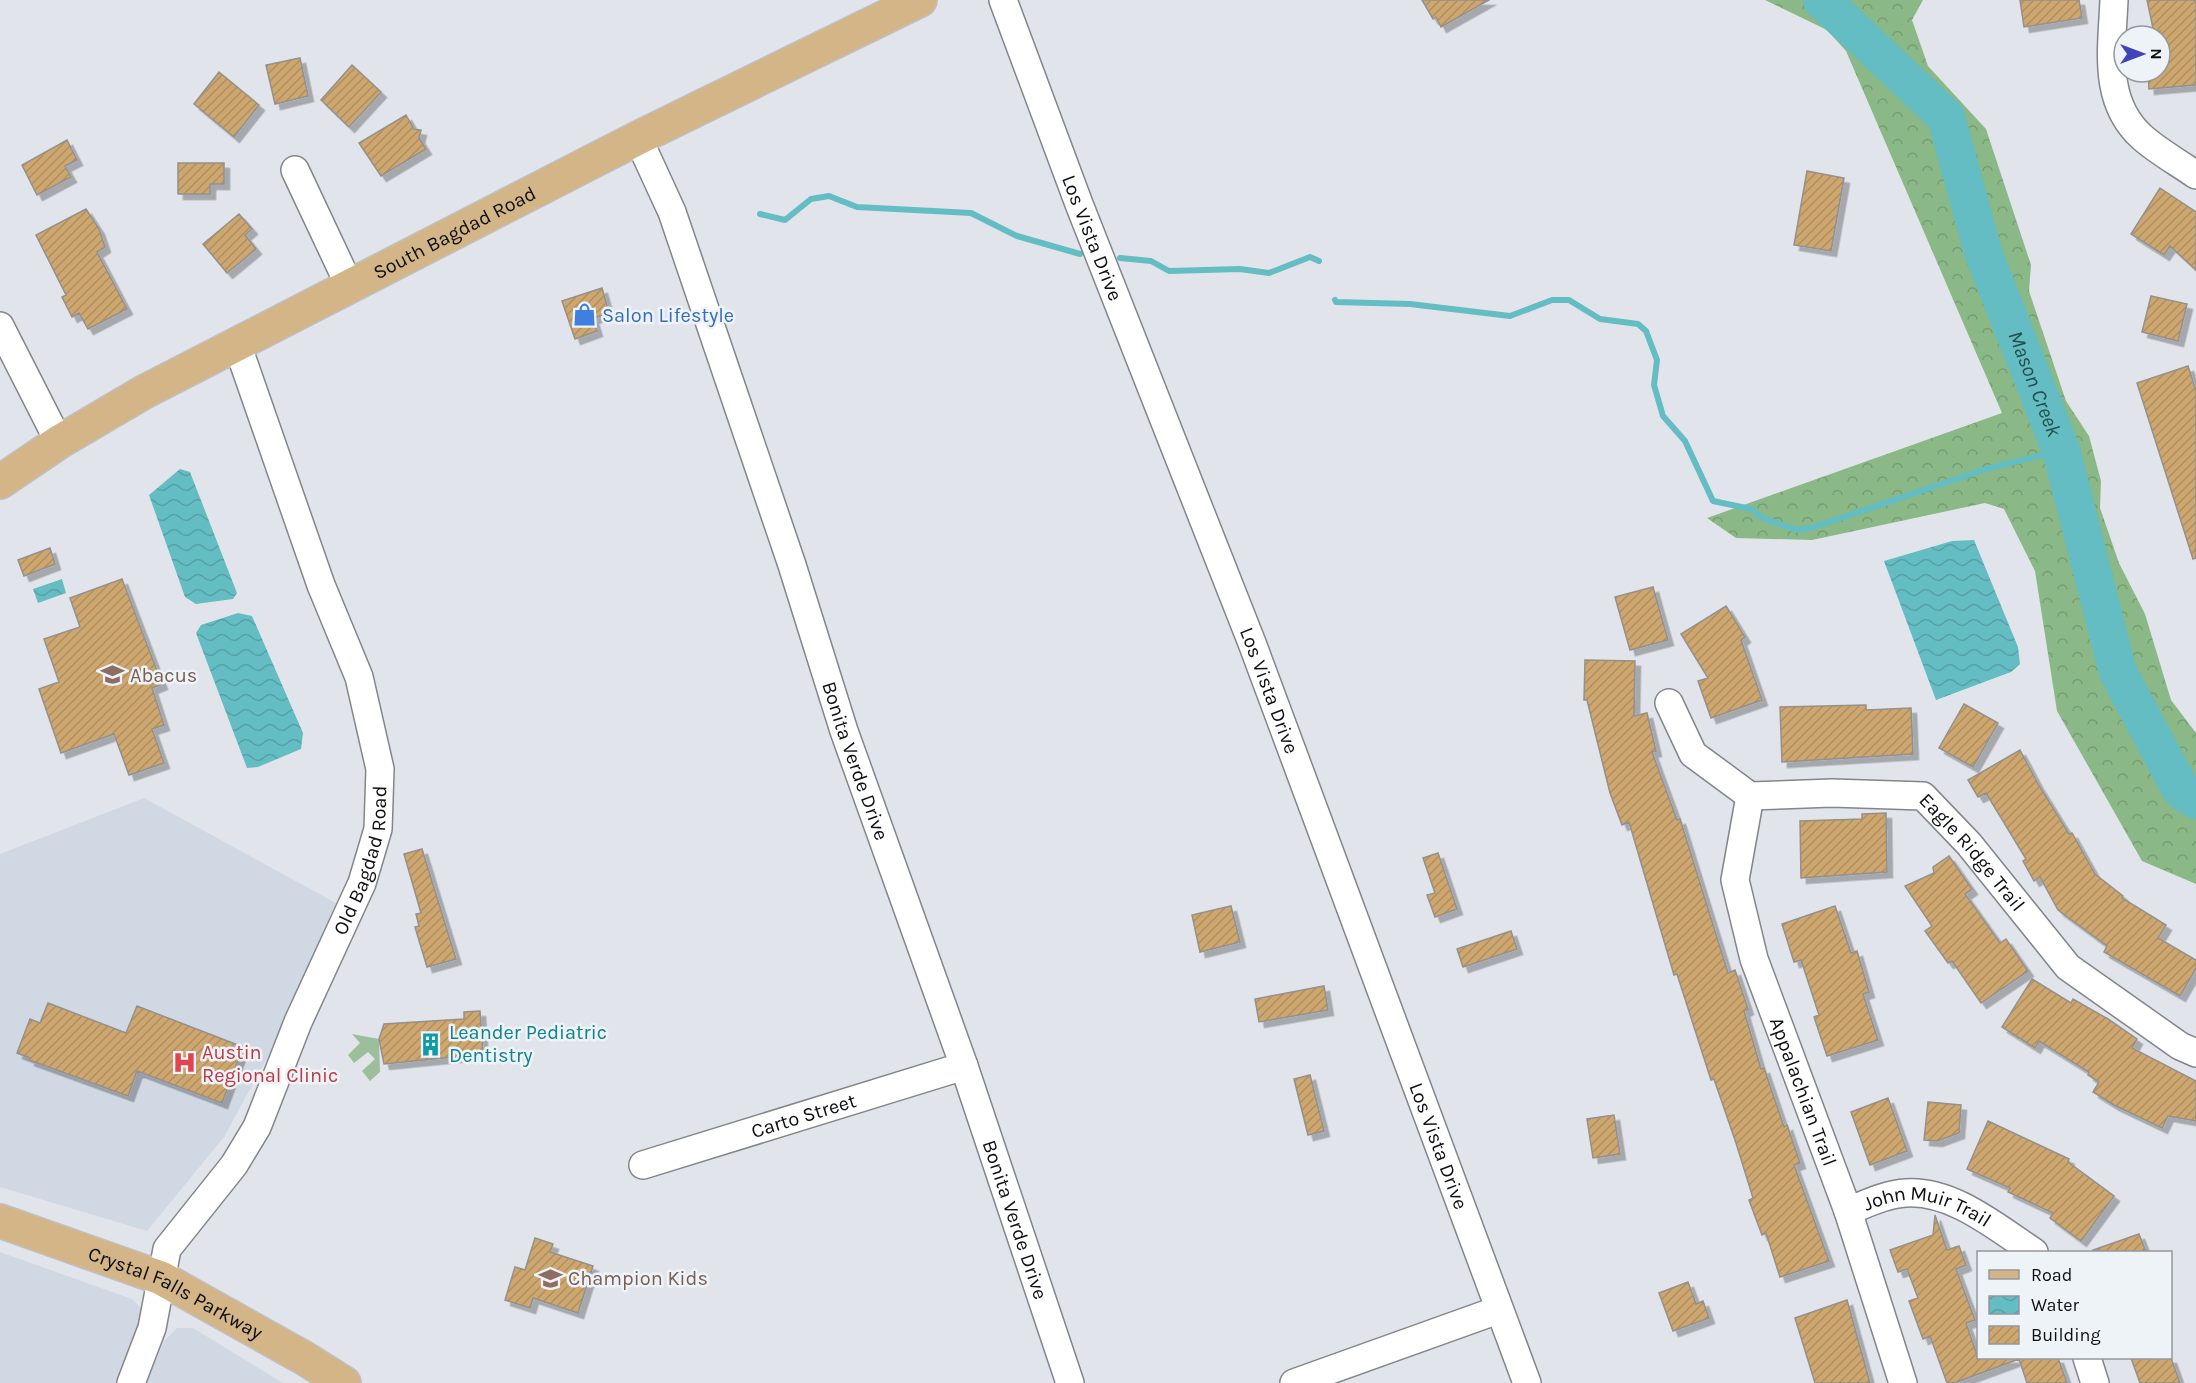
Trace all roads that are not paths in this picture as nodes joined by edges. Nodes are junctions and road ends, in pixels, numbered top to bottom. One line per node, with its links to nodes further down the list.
1 (1003, 0): 21 (street, Los Vista Drive)
2 (2114, 0): 6 (street)
3 (913, 2): 4 (main road, South Bagdad Road)
4 (638, 138): 7 (main road, South Bagdad Road); 15 (street, Bonita Verde Drive)
5 (295, 170): 7 (street)
6 (2196, 176)
7 (350, 287): 9 (main road, South Bagdad Road)
8 (0, 326): 10 (street)
9 (237, 344): 10 (main road, South Bagdad Road); 20 (street, Old Bagdad Road)
10 (59, 442): 11 (main road, South Bagdad Road)
11 (0, 482)
12 (1669, 703): 13 (street)
13 (1749, 796): 14 (street, Eagle Ridge Trail); 17 (street, Appalachian Trail)
14 (2196, 1053)
15 (964, 1065): 16 (street, Carto Street); 25 (street, Bonita Verde Drive)
16 (643, 1165)
17 (1848, 1211): 19 (street, John Muir Trail); 28 (street, Appalachian Trail)
18 (0, 1221): 20 (main road, Crystal Falls Parkway)
19 (2032, 1251)
20 (161, 1278): 23 (street, Old Bagdad Road); 24 (main road, Crystal Falls Parkway)
21 (1498, 1310): 26 (street); 27 (street, Los Vista Drive)
22 (2087, 1359): 29 (street)
23 (131, 1383)
24 (344, 1383)
25 (1070, 1383)
26 (1294, 1383)
27 (1527, 1383)
28 (1904, 1383)
29 (2096, 1383)

